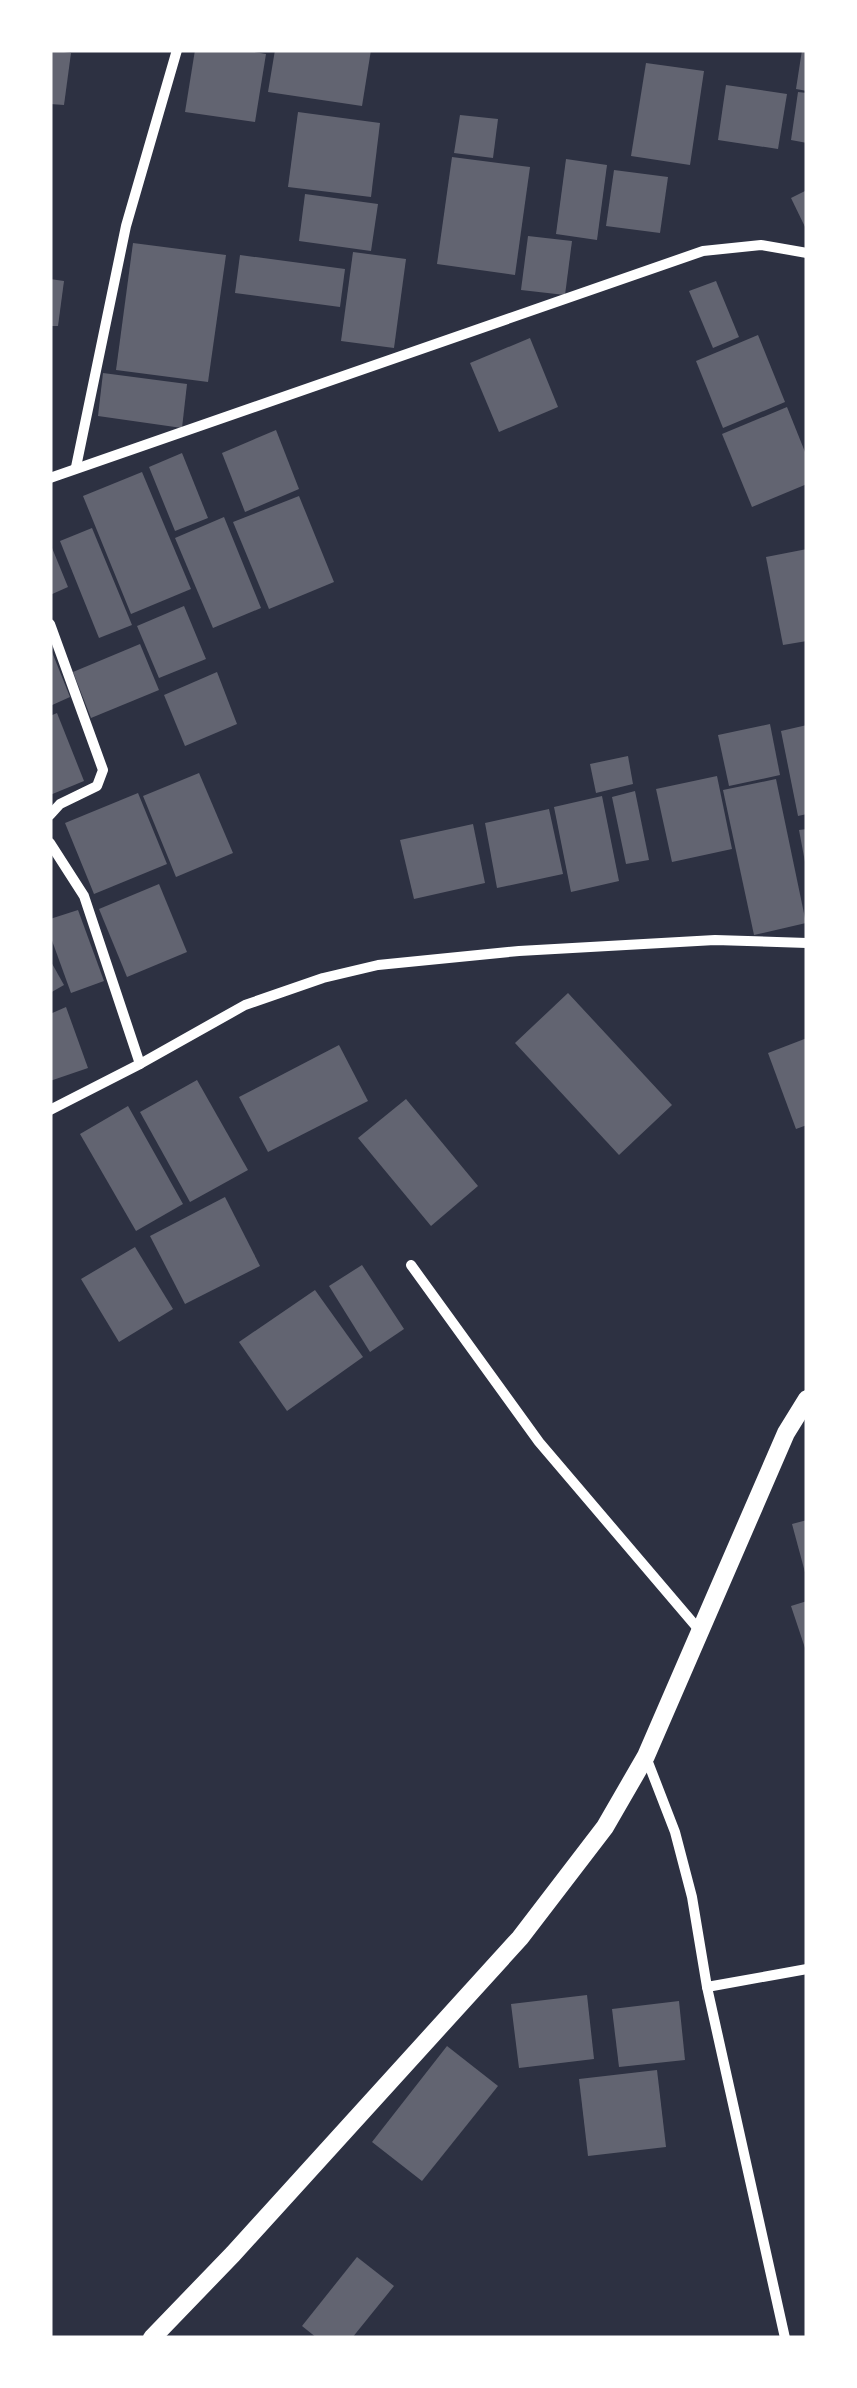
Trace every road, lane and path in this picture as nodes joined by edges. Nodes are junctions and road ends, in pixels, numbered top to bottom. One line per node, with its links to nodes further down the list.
1 (176, 50): 3 (street)
2 (807, 253): 3 (street)
3 (76, 467): 4 (street)
4 (50, 478)
5 (50, 624): 6 (street)
6 (50, 815)
7 (50, 843): 9 (street)
8 (807, 943): 9 (street)
9 (140, 1064): 10 (street)
10 (50, 1110)
11 (411, 1265): 13 (street)
12 (807, 1398): 13 (street)
13 (700, 1631): 14 (street)
14 (646, 1756): 16 (street); 17 (street)
15 (807, 1969): 16 (street)
16 (707, 1987): 18 (street)
17 (152, 2338)
18 (785, 2338)

